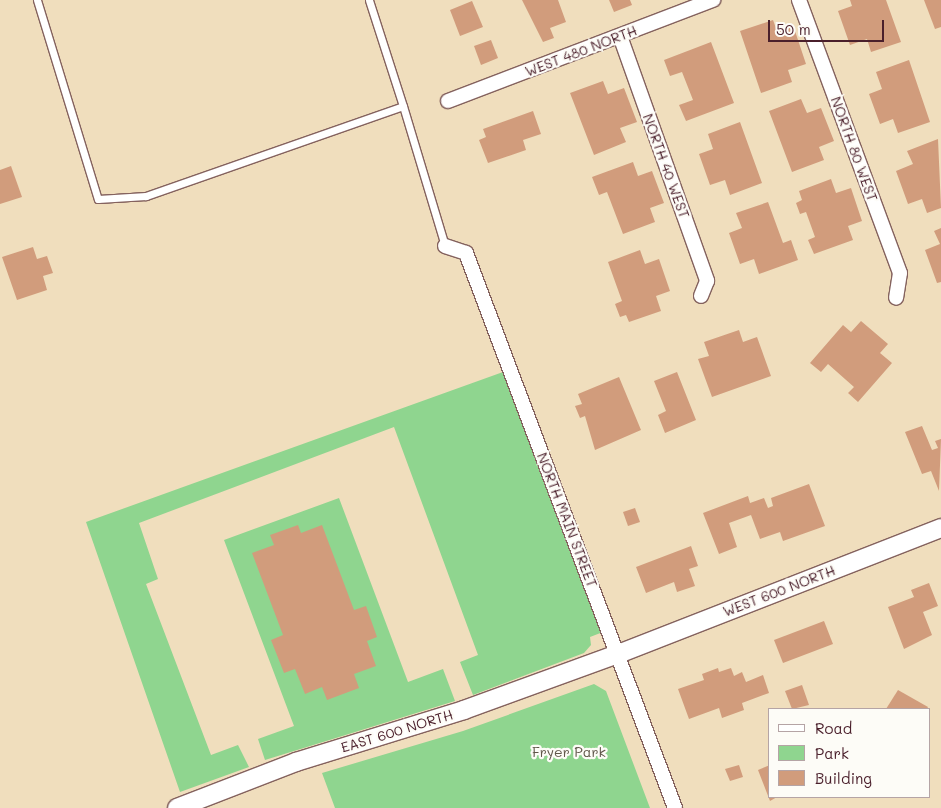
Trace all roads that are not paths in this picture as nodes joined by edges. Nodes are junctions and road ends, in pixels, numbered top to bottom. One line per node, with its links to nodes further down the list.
1 (37, 0): 7 (lane)
2 (369, 0): 7 (lane)
3 (713, 0): 5 (street, WEST 480 NORTH)
4 (800, 0): 10 (street, NORTH 80 WEST)
5 (620, 36): 6 (street, WEST 480 NORTH); 9 (street, NORTH 40 WEST)
6 (448, 101)
7 (403, 106): 8 (lane)
8 (445, 246): 12 (street, NORTH MAIN STREET)
9 (702, 296)
10 (896, 298)
11 (941, 528): 12 (street, WEST 600 NORTH)
12 (618, 654): 13 (street, EAST 600 NORTH); 14 (street, NORTH MAIN STREET)
13 (177, 808)
14 (675, 808)

